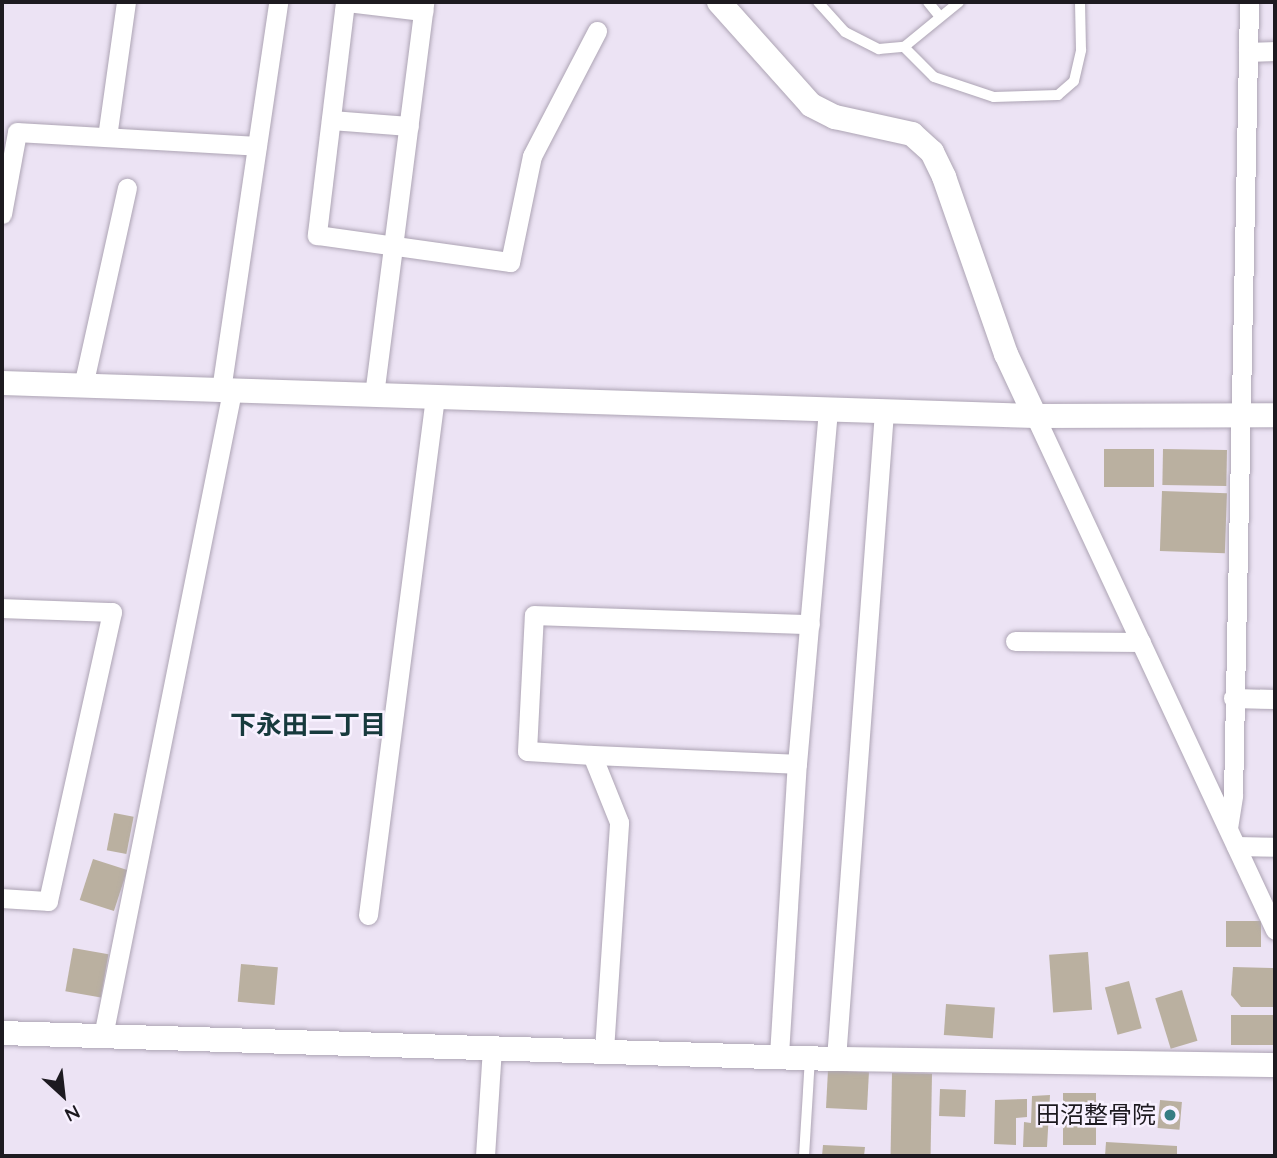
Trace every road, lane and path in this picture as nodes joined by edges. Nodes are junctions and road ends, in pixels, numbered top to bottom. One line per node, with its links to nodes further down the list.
1 (126, 2): 18 (street)
2 (278, 2): 19 (street)
3 (346, 2): 10 (street); 16 (street)
4 (719, 2): 32 (street)
5 (818, 2): 13 (lane)
6 (928, 2): 11 (lane)
7 (959, 2): 11 (lane)
8 (1080, 2): 13 (lane)
9 (1249, 2): 15 (street)
10 (424, 6): 17 (street)
11 (940, 17): 13 (lane)
12 (597, 31): 22 (street)
13 (904, 47)
14 (1275, 51): 15 (street)
15 (1248, 52): 30 (street)
16 (331, 120): 17 (street); 22 (street)
17 (409, 126): 22 (street)
18 (107, 137): 19 (street); 21 (street)
19 (257, 146): 25 (street)
20 (127, 188): 24 (street)
21 (2, 214)
22 (393, 245): 26 (street)
23 (2, 383): 24 (street)
24 (83, 386): 25 (street)
25 (226, 390): 26 (street); 47 (street)
26 (374, 395): 27 (street)
27 (435, 397): 28 (street); 44 (street)
28 (828, 410): 29 (street); 34 (street)
29 (884, 411): 32 (street); 52 (street)
30 (1239, 414): 31 (street); 32 (street); 37 (street)
31 (1275, 415)
32 (1035, 416): 36 (street)
33 (2, 608): 43 (street)
34 (810, 624): 39 (street); 40 (street)
35 (1015, 641): 36 (street)
36 (1141, 642): 41 (street)
37 (1233, 698): 38 (street); 41 (street)
38 (1275, 699)
39 (592, 755): 40 (street); 49 (street)
40 (797, 764): 50 (street)
41 (1232, 837): 42 (street); 45 (street)
42 (1275, 847)
43 (2, 898)
44 (368, 915)
45 (1275, 930)
46 (2, 1033): 47 (street)
47 (103, 1035): 48 (street)
48 (492, 1047): 49 (street); 54 (street)
49 (604, 1050): 50 (street)
50 (779, 1055): 51 (street)
51 (810, 1057): 52 (street); 55 (lane)
52 (836, 1059): 53 (street)
53 (1275, 1065)
54 (485, 1156)
55 (804, 1156)

